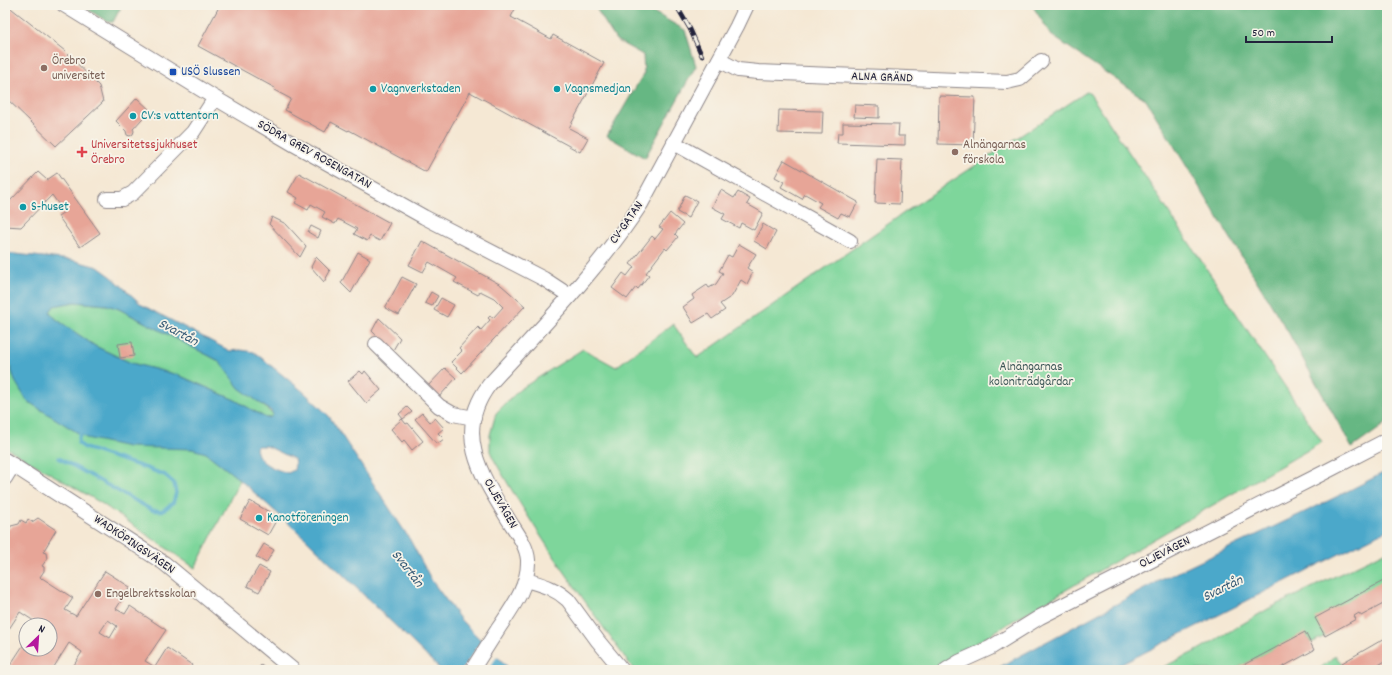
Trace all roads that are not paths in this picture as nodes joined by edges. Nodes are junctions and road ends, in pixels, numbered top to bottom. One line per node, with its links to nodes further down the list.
1 (64, 5): 5 (street, SÖDRA GREV ROSENGATAN)
2 (747, 5): 3 (street, CV-GATAN)
3 (719, 60): 4 (street, ALNA GRÄND); 6 (street, CV-GATAN)
4 (1041, 61)
5 (215, 98): 7 (street); 9 (street, SÖDRA GREV ROSENGATAN)
6 (674, 143): 8 (street); 9 (street, CV-GATAN)
7 (107, 199)
8 (850, 241)
9 (570, 296): 11 (street, CV-GATAN)
10 (376, 344): 11 (street)
11 (474, 418): 15 (street, OLJEVÄGEN)
12 (1387, 440): 19 (street, OLJEVÄGEN)
13 (9, 463): 14 (street); 16 (street, WADKÖPINGSVÄGEN)
14 (5, 478)
15 (526, 580): 17 (street, OLJEVÄGEN); 18 (street)
16 (292, 670)
17 (472, 670)
18 (622, 670)
19 (946, 670)

